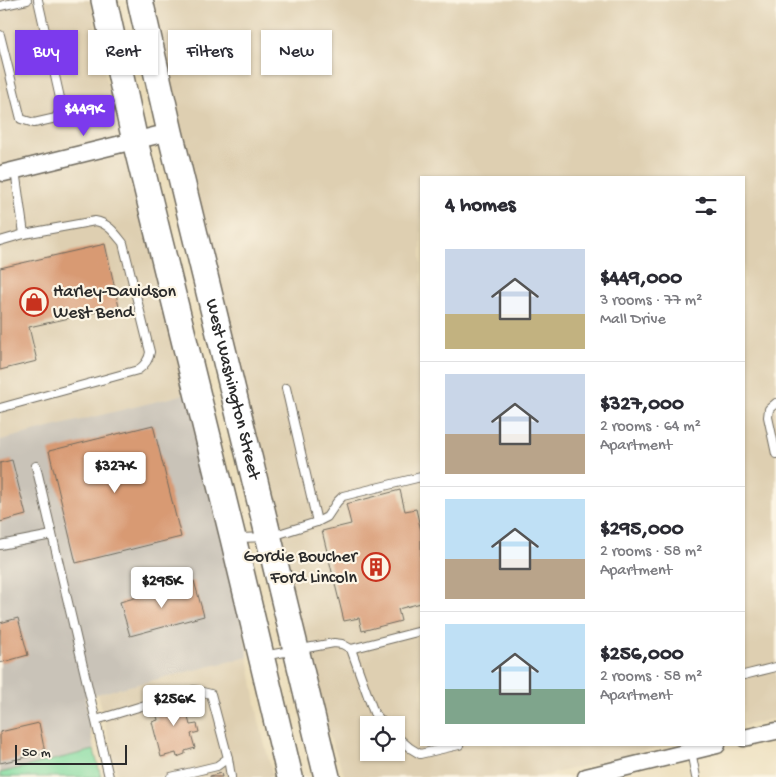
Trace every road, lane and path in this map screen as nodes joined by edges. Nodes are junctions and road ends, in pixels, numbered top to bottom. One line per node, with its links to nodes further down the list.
1 (27, 0): 5 (lane)
2 (38, 0): 6 (lane)
3 (104, 0): 8 (main road, West Washington Street)
4 (140, 0): 7 (main road, West Washington Street)
5 (0, 6)
6 (0, 35)
7 (170, 132): 8 (street); 20 (main road, West Washington Street)
8 (135, 141): 9 (street); 21 (main road, West Washington Street)
9 (10, 171): 10 (lane)
10 (24, 234): 11 (lane); 14 (lane)
11 (0, 241)
12 (286, 388): 18 (lane)
13 (776, 403): 15 (lane)
14 (0, 408)
15 (776, 454)
16 (36, 466): 19 (lane)
17 (420, 480): 18 (lane)
18 (316, 522): 20 (lane)
19 (52, 534): 22 (lane); 30 (lane)
20 (269, 537): 21 (lane); 24 (main road, West Washington Street)
21 (233, 538): 26 (main road, West Washington Street)
22 (0, 545)
23 (420, 632): 25 (lane)
24 (296, 649): 25 (lane); 26 (lane); 42 (main road, West Washington Street)
25 (351, 649): 29 (lane)
26 (261, 656): 41 (main road, West Washington Street)
27 (776, 667): 28 (lane)
28 (745, 675)
29 (377, 716)
30 (96, 720): 37 (lane); 38 (lane)
31 (776, 730): 32 (street)
32 (745, 738)
33 (405, 744): 34 (lane)
34 (455, 746)
35 (713, 746): 36 (street)
36 (691, 751): 43 (street); 44 (lane)
37 (228, 758): 39 (lane); 40 (lane)
38 (110, 777)
39 (171, 777)
40 (231, 777)
41 (290, 777)
42 (327, 777)
43 (586, 777)
44 (696, 777)

